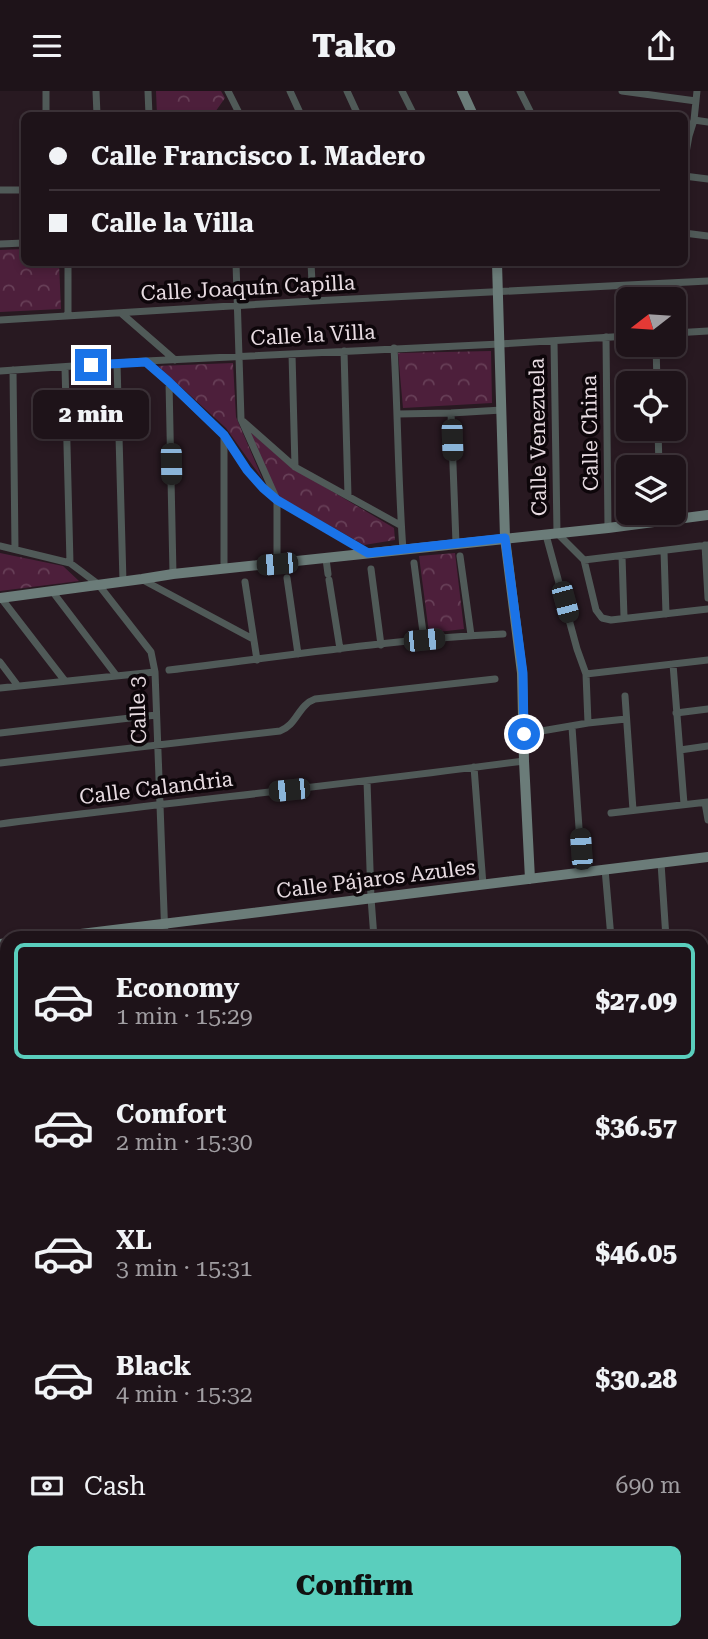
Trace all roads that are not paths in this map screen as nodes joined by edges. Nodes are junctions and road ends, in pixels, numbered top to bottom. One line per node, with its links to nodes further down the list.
1 (46, 91): 13 (street)
2 (96, 91): 14 (street)
3 (148, 91): 15 (street)
4 (228, 91): 16 (street)
5 (290, 91): 17 (street)
6 (347, 91): 18 (street)
7 (402, 91): 19 (street)
8 (462, 91): 20 (street)
9 (520, 91): 21 (street)
10 (622, 91): 12 (street)
11 (697, 91): 12 (street)
12 (695, 101): 22 (street)
13 (46, 112)
14 (97, 112)
15 (149, 112)
16 (238, 112)
17 (300, 112)
18 (357, 112)
19 (412, 112)
20 (472, 112)
21 (530, 112)
22 (694, 120): 23 (street); 24 (street)
23 (708, 122)
24 (688, 134)
25 (688, 176): 26 (street)
26 (708, 179)
27 (0, 190): 28 (street)
28 (21, 190)
29 (688, 234): 30 (street)
30 (708, 236)
31 (21, 243): 32 (street)
32 (0, 244)
33 (68, 266): 42 (street)
34 (236, 266): 40 (street)
35 (311, 266): 39 (street)
36 (497, 266): 38 (street)
37 (708, 281): 38 (street, Calle Joaquín Capilla)
38 (498, 292): 39 (street, Calle Joaquín Capilla); 49 (street)
39 (313, 301): 40 (street, Calle Joaquín Capilla)
40 (237, 306): 41 (street, Calle Joaquín Capilla); 53 (street)
41 (121, 312): 42 (street, Calle Joaquín Capilla); 54 (street)
42 (68, 315): 43 (street, Calle Joaquín Capilla)
43 (0, 320)
44 (708, 331): 45 (street)
45 (686, 332)
46 (606, 337): 47 (street, Calle la Villa); 48 (street, Calle la Villa); 73 (street, Calle China)
47 (616, 337)
48 (554, 341): 49 (street, Calle la Villa); 74 (street, Calle Venezuela)
49 (500, 344): 50 (street, Calle la Villa); 61 (street)
50 (394, 348): 51 (street, Calle la Villa); 63 (street)
51 (344, 351): 52 (street, Calle la Villa); 67 (street)
52 (292, 354): 53 (street, Calle la Villa); 66 (street)
53 (240, 357): 54 (street, Calle la Villa); 64 (street)
54 (176, 360): 55 (street, Calle la Villa)
55 (146, 362): 56 (street, Calle la Villa); 60 (street)
56 (117, 363): 57 (street, Calle la Villa); 95 (street)
57 (65, 367): 58 (street, Calle la Villa); 87 (street)
58 (13, 370): 59 (street, Calle la Villa); 79 (street)
59 (0, 371)
60 (169, 382): 65 (street); 92 (street)
61 (502, 410): 62 (street); 75 (street)
62 (451, 413): 63 (street); 76 (street)
63 (398, 414): 71 (street)
64 (241, 419): 66 (street); 68 (street)
65 (224, 435): 68 (street); 90 (street)
66 (295, 467): 67 (street)
67 (348, 496): 71 (street)
68 (277, 500): 82 (street); 89 (street)
69 (708, 515): 70 (street)
70 (686, 516)
71 (400, 525): 80 (street)
72 (622, 525): 73 (street)
73 (608, 528): 74 (street)
74 (552, 534): 75 (street); 86 (street); 117 (street, Calle Venezuela)
75 (505, 538): 76 (street); 131 (street)
76 (456, 543): 80 (street)
77 (707, 545): 81 (street); 100 (street)
78 (0, 546): 79 (street)
79 (15, 549): 87 (street)
80 (403, 550): 82 (street)
81 (664, 551): 84 (street); 102 (street)
82 (368, 553): 85 (street)
83 (460, 556): 105 (street)
84 (622, 556): 86 (street); 103 (street)
85 (326, 559): 89 (street); 109 (street)
86 (584, 560): 103 (street)
87 (70, 563): 97 (street, Calle 3)
88 (414, 563): 107 (street)
89 (277, 564): 90 (street)
90 (224, 568): 92 (street)
91 (371, 569): 108 (street)
92 (173, 574): 94 (street)
93 (287, 578): 110 (street)
94 (142, 579): 95 (street); 106 (street)
95 (123, 582): 97 (street)
96 (245, 582): 106 (street)
97 (98, 584): 98 (street); 116 (street, Calle 3)
98 (52, 591): 99 (street); 118 (street)
99 (1, 598): 120 (street)
100 (708, 598)
101 (708, 609): 102 (street)
102 (666, 614): 103 (street)
103 (624, 617)
104 (503, 634): 105 (street)
105 (471, 635): 107 (street)
106 (253, 639): 111 (street)
107 (424, 640): 108 (street)
108 (381, 645): 109 (street)
109 (341, 649): 110 (street)
110 (298, 654): 111 (street)
111 (257, 660): 115 (street)
112 (708, 660): 114 (street)
113 (0, 662): 121 (street)
114 (673, 664): 117 (street); 125 (street)
115 (169, 670)
116 (155, 672): 118 (street); 126 (street, Calle 3)
117 (586, 674): 128 (street, Calle Venezuela)
118 (116, 675): 120 (street)
119 (495, 679): 132 (street)
120 (65, 681): 121 (street)
121 (18, 686): 122 (street)
122 (0, 688)
123 (625, 696): 127 (street)
124 (708, 709): 125 (street)
125 (676, 713): 134 (street)
126 (156, 715): 130 (street); 132 (street, Calle 3)
127 (626, 719): 128 (street); 142 (street)
128 (588, 723): 129 (street)
129 (572, 727): 131 (street); 149 (street)
130 (0, 733)
131 (524, 734): 135 (street)
132 (157, 745): 136 (street); 140 (street, Calle 3)
133 (708, 746): 134 (street)
134 (680, 750): 141 (street)
135 (524, 761): 137 (street, Calle Calandria); 150 (street)
136 (0, 763)
137 (474, 768): 138 (street, Calle Calandria); 151 (street)
138 (368, 781): 140 (street, Calle Calandria); 152 (street)
139 (707, 803): 141 (street); 144 (street)
140 (159, 804): 145 (street, Calle Calandria); 153 (street, Calle 3)
141 (684, 804): 142 (street)
142 (633, 810): 143 (street)
143 (611, 813)
144 (708, 820)
145 (0, 824)
146 (708, 857): 147 (street, Calle Pájaros Azules)
147 (661, 863): 148 (street, Calle Pájaros Azules); 158 (street)
148 (605, 869): 149 (street, Calle Pájaros Azules); 157 (street)
149 (582, 871): 150 (street, Calle Pájaros Azules)
150 (530, 879): 151 (street, Calle Pájaros Azules)
151 (483, 885): 152 (street, Calle Pájaros Azules)
152 (371, 898): 153 (street, Calle Pájaros Azules); 156 (street)
153 (164, 924): 154 (street, Calle Pájaros Azules); 155 (street, Calle 3)
154 (106, 931)
155 (164, 931)
156 (373, 931)
157 (610, 931)
158 (666, 931)

